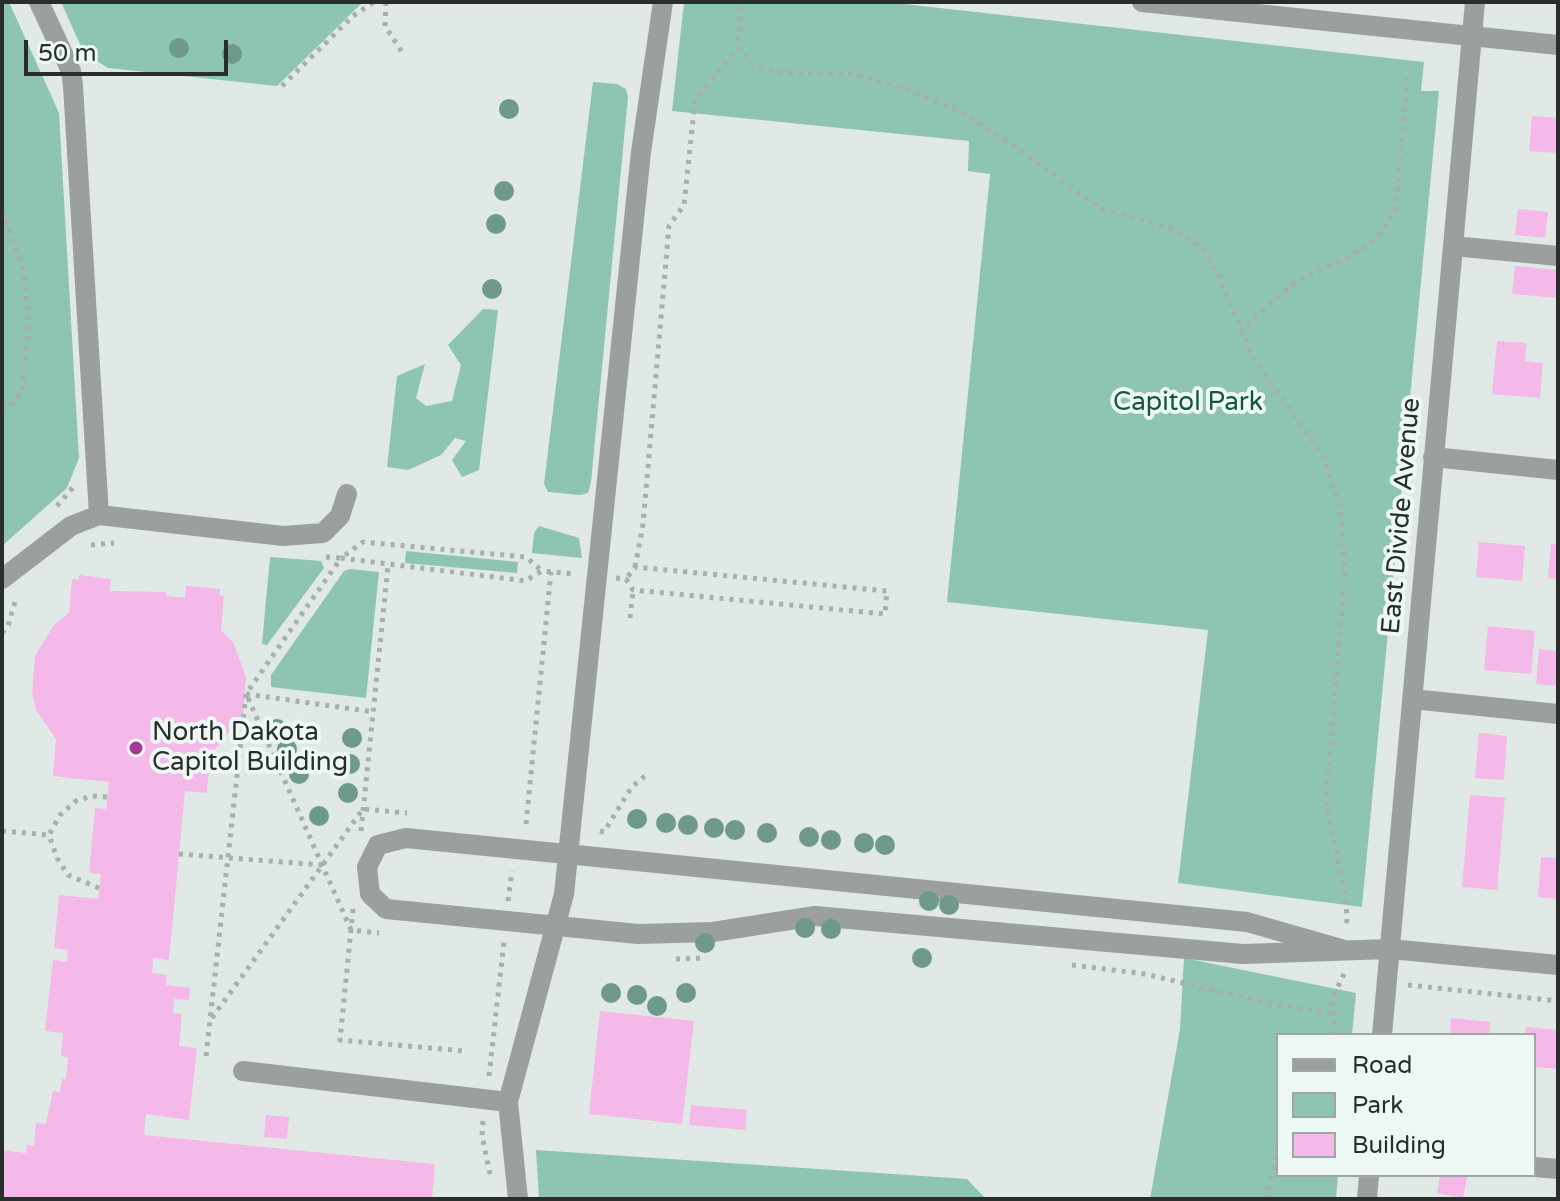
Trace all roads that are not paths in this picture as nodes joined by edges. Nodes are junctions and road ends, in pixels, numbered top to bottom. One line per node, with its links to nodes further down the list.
1 (39, 2): 12 (street)
2 (663, 2): 16 (street)
3 (1142, 2): 5 (street)
4 (1475, 2): 5 (street, East Divide Avenue)
5 (1472, 36): 6 (street); 7 (street, East Divide Avenue)
6 (1558, 45)
7 (1453, 246): 8 (street); 9 (street, East Divide Avenue)
8 (1558, 256)
9 (1433, 457): 10 (street); 14 (street, East Divide Avenue)
10 (1558, 470)
11 (347, 494): 12 (street)
12 (99, 515): 13 (street)
13 (2, 579)
14 (1412, 699): 15 (street); 18 (street, East Divide Avenue)
15 (1558, 714)
16 (568, 854): 17 (street); 17 (street); 19 (street)
17 (555, 925): 19 (street); 23 (street)
18 (1390, 949): 19 (street); 20 (street); 21 (street, East Divide Avenue)
19 (1345, 950)
20 (1558, 965)
21 (1382, 1033)
22 (243, 1071): 23 (street)
23 (508, 1102): 27 (street)
24 (1536, 1167): 25 (street)
25 (1558, 1169)
26 (1369, 1177): 28 (street)
27 (518, 1199)
28 (1367, 1199)

